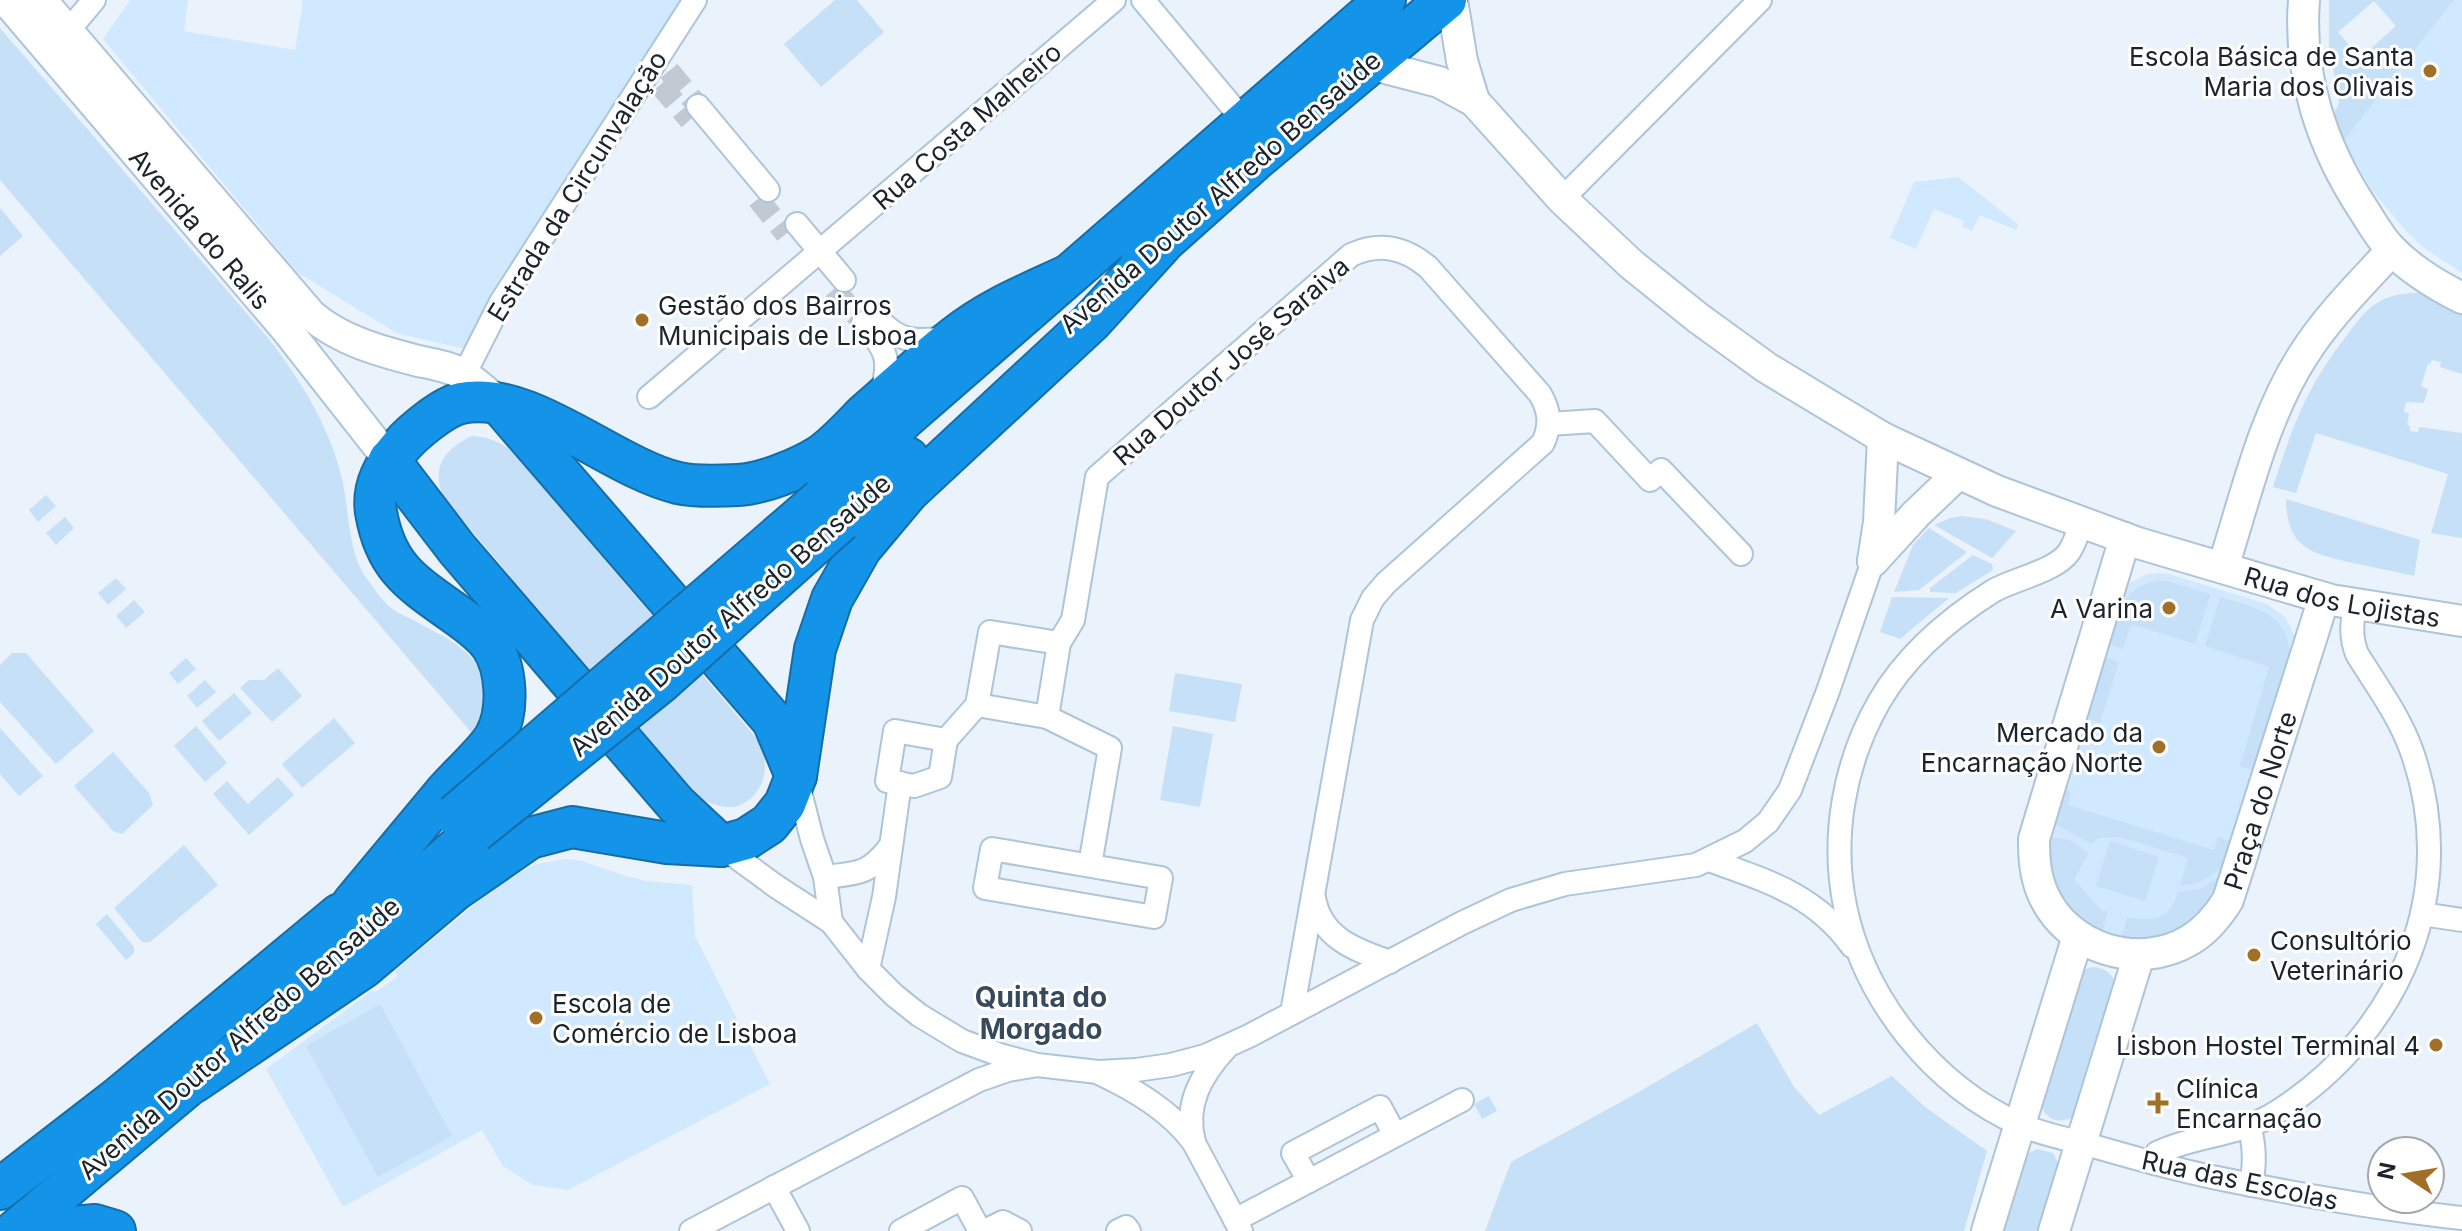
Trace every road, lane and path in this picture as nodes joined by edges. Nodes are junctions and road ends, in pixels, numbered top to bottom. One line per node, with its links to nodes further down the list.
1 (6, 0): 33 (street, Avenida do Ralis)
2 (41, 0): 12 (street, Avenida do Ralis)
3 (94, 0): 12 (street)
4 (695, 0): 27 (street, Estrada da Circunvalação)
5 (1114, 0): 22 (street, Rua Costa Malheiro)
6 (1143, 0): 16 (street)
7 (1385, 0): 16 (highway, Avenida Doutor Alfredo Bensaúde)
8 (1446, 0): 13 (highway, Avenida Doutor Alfredo Bensaúde)
9 (1452, 0): 14 (street)
10 (1760, 0): 18 (street)
11 (2304, 0): 21 (street)
12 (68, 31): 27 (street, Avenida do Ralis)
13 (1370, 64): 14 (street); 20 (highway, Avenida Doutor Alfredo Bensaúde)
14 (1474, 101): 18 (street, Rua dos Lojistas)
15 (694, 113): 17 (street)
16 (1244, 121): 23 (highway, Avenida Doutor Alfredo Bensaúde)
17 (763, 195)
18 (1562, 199): 32 (street, Rua dos Lojistas)
19 (792, 229): 22 (street)
20 (1161, 245): 35 (highway, Avenida Doutor Alfredo Bensaúde); 48 (highway)
21 (2392, 250): 25 (street); 40 (street)
22 (815, 256): 24 (street); 28 (street, Rua Costa Malheiro)
23 (1067, 276): 26 (highway); 35 (highway, Avenida Doutor Alfredo Bensaúde)
24 (839, 285)
25 (2462, 298)
26 (955, 337): 29 (highway); 29 (street)
27 (464, 375): 30 (street)
28 (649, 397)
29 (880, 402): 30 (highway)
30 (499, 403): 33 (highway); 48 (highway)
31 (1549, 424): 38 (street); 44 (street, Rua Doutor José Saraiva); 56 (street)
32 (1883, 438): 34 (street, Rua dos Lojistas); 39 (street)
33 (389, 460): 51 (highway); 57 (highway)
34 (1958, 474): 36 (street, Rua dos Lojistas); 39 (street)
35 (831, 510): 50 (highway, Avenida Doutor Alfredo Bensaúde, bridge)
36 (2081, 523): 37 (street, Rua dos Lojistas); 63 (street)
37 (2125, 538): 40 (street, Rua dos Lojistas); 61 (street, Praça do Norte)
38 (1741, 554)
39 (1873, 561): 53 (street)
40 (2223, 567): 41 (street, Rua dos Lojistas)
41 (2324, 598): 42 (street, Rua dos Lojistas); 62 (street, Praça do Norte)
42 (2355, 605): 43 (street, Rua dos Lojistas); 58 (street)
43 (2462, 621)
44 (1059, 643): 45 (street); 46 (street, Rua Doutor José Saraiva)
45 (977, 705): 46 (street); 47 (street)
46 (1047, 717): 54 (street)
47 (946, 740): 49 (street); 49 (street)
48 (796, 776): 51 (highway); 55 (street)
49 (900, 783): 52 (street)
50 (465, 824): 57 (highway, Avenida Doutor Alfredo Bensaúde); 70 (highway, Avenida Doutor Alfredo Bensaúde)
51 (721, 846): 60 (street); 70 (highway)
52 (889, 848): 55 (street); 65 (street)
53 (1709, 860): 63 (street); 64 (street)
54 (1090, 865): 54 (street)
55 (825, 877): 60 (street)
56 (1314, 889): 64 (street); 66 (street)
57 (353, 903): 78 (highway, Avenida Doutor Alfredo Bensaúde)
58 (2422, 914): 59 (street); 73 (street)
59 (2462, 920)
60 (831, 922): 65 (street)
61 (2078, 936): 62 (street, Praça do Norte); 72 (street)
62 (2139, 955): 76 (street)
63 (1861, 958): 72 (street, Rua das Escolas)
64 (1390, 962): 66 (street)
65 (868, 969): 68 (street)
66 (1292, 1013): 67 (street)
67 (1228, 1046): 69 (street); 75 (street)
68 (1037, 1065): 69 (street); 81 (street)
69 (1098, 1072): 75 (street)
70 (194, 1082): 84 (highway, Avenida Doutor Alfredo Bensaúde)
71 (1462, 1100): 74 (street)
72 (2020, 1124): 76 (street, Rua das Escolas); 94 (street)
73 (2249, 1126): 77 (street); 80 (street)
74 (1395, 1135): 79 (street); 79 (street)
75 (1194, 1143): 83 (street)
76 (2081, 1143): 77 (street, Rua das Escolas); 95 (street)
77 (2154, 1163): 80 (street, Rua das Escolas)
78 (9, 1178)
79 (1309, 1181): 83 (street)
80 (2251, 1185): 82 (street, Rua das Escolas)
81 (774, 1187): 87 (street); 88 (street)
82 (2462, 1218)
83 (1238, 1226)
84 (15, 1231)
85 (28, 1231): 86 (highway)
86 (115, 1231)
87 (691, 1231)
88 (798, 1231)
89 (901, 1231): 90 (street)
90 (982, 1231): 91 (street)
91 (1020, 1231)
92 (1118, 1231): 93 (street)
93 (1129, 1231)
94 (1987, 1231)
95 (2054, 1231)

